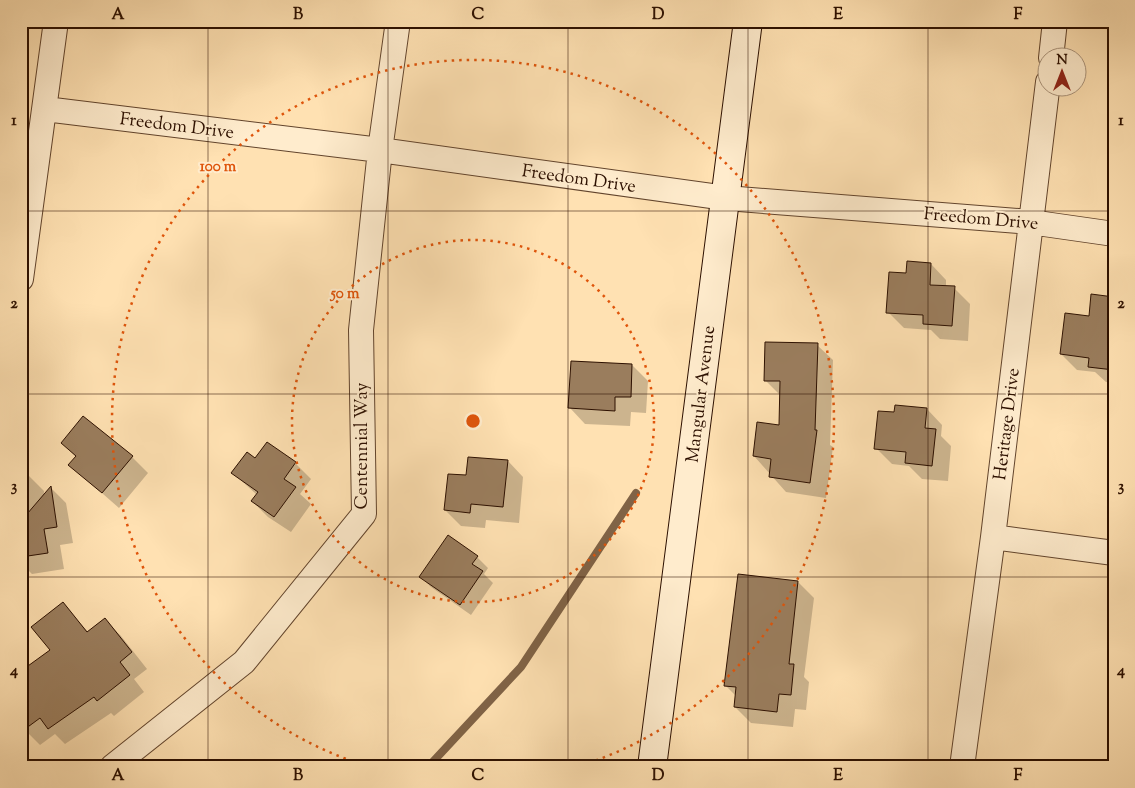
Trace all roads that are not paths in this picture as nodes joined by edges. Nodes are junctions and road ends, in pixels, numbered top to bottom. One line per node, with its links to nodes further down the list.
1 (56, 21): 7 (street)
2 (398, 21): 8 (street, Centennial Way)
3 (748, 21): 9 (street, Mangular Avenue)
4 (1055, 21): 5 (street)
5 (1052, 48)
6 (1046, 98): 10 (street, Heritage Drive)
7 (45, 109): 8 (street, Freedom Drive); 12 (street)
8 (380, 150): 9 (street, Freedom Drive); 15 (street, Centennial Way)
9 (726, 198): 10 (street, Freedom Drive); 16 (street, Mangular Avenue)
10 (1030, 222): 11 (street, Freedom Drive); 13 (street, Heritage Drive)
11 (1114, 234)
12 (21, 279)
13 (993, 537): 14 (street); 17 (street, Heritage Drive)
14 (1114, 553)
15 (112, 767)
16 (652, 767)
17 (962, 767)

